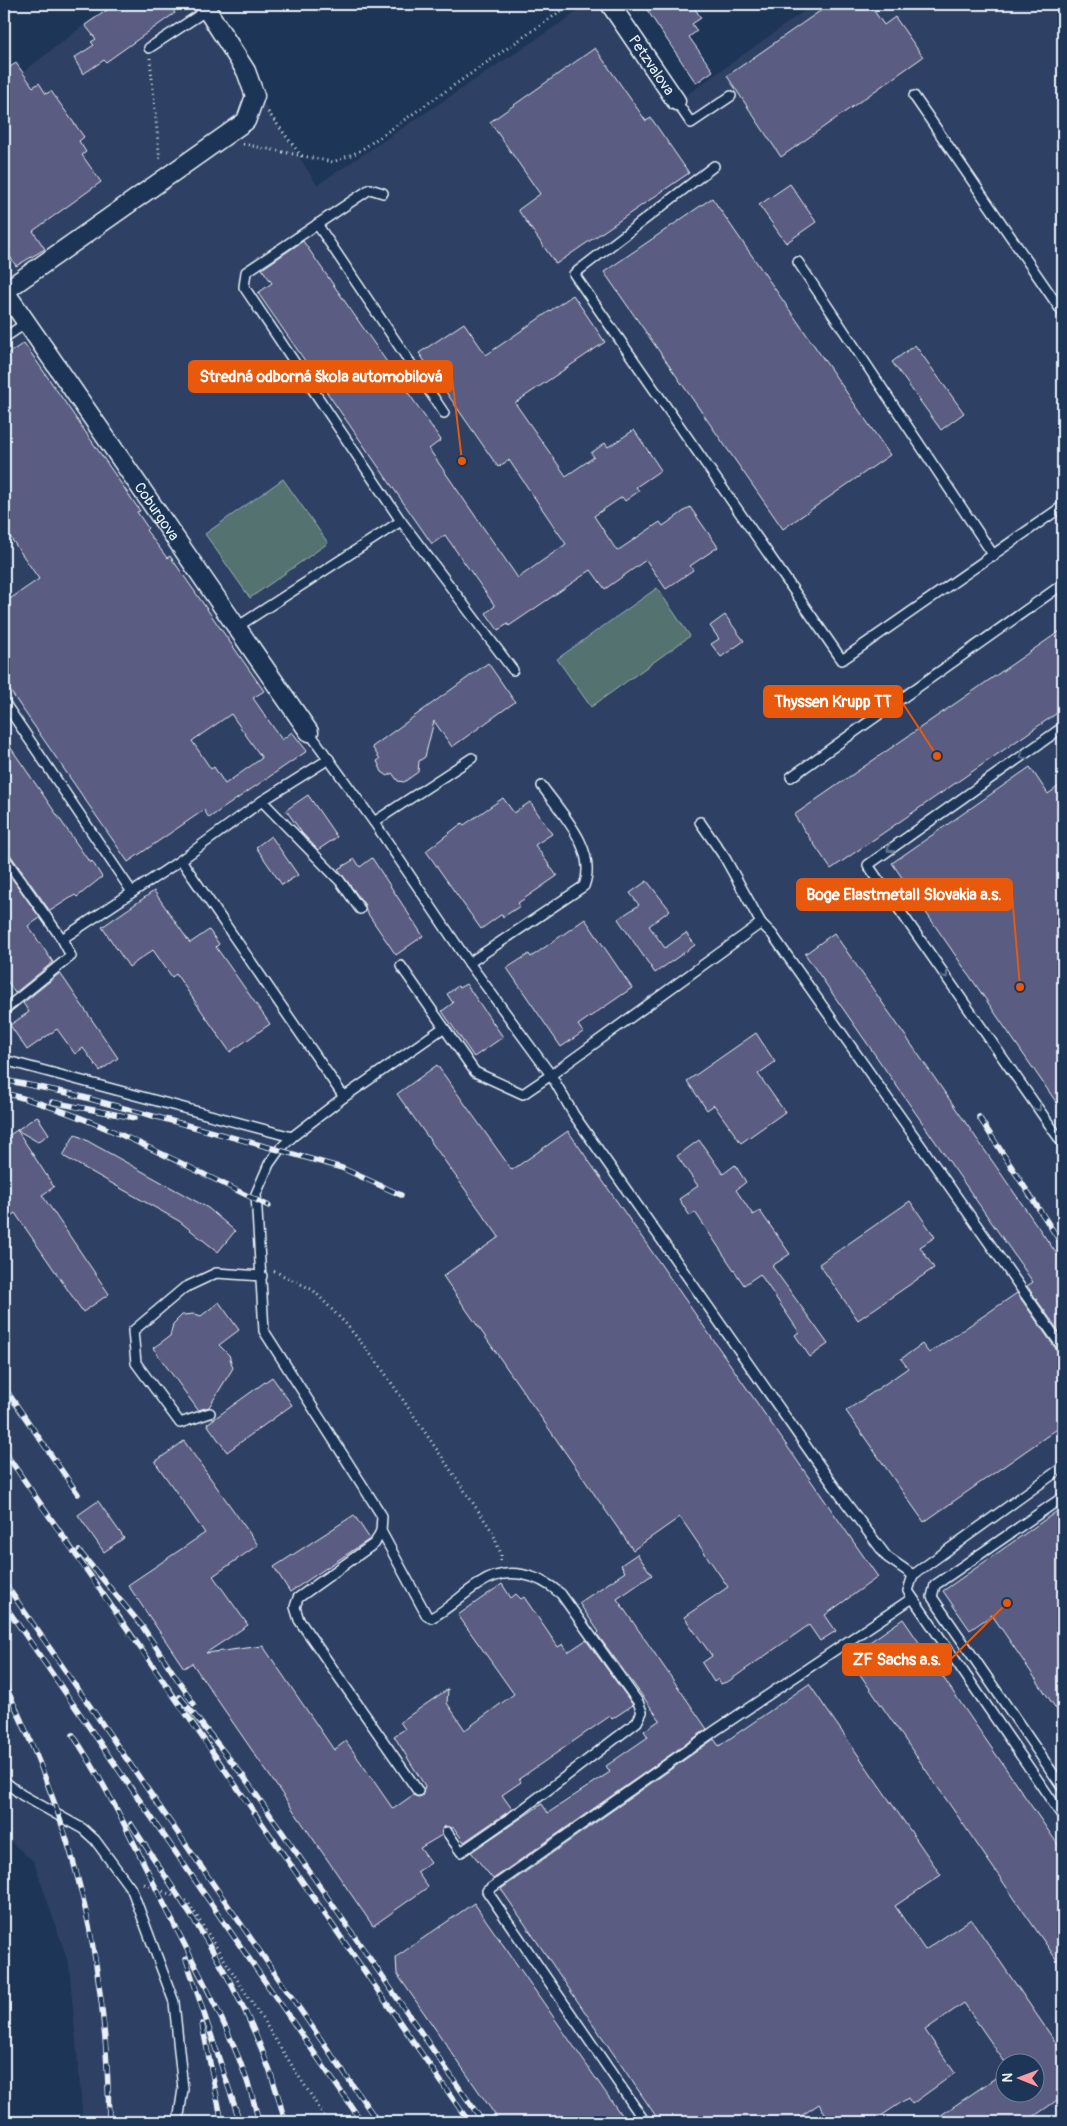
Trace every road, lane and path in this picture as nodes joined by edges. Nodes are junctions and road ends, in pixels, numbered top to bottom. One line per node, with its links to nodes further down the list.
1 (571, 4): 10 (path)
2 (610, 4): 8 (street, Petzvalova)
3 (207, 10): 4 (lane); 5 (street)
4 (149, 48): 12 (path)
5 (255, 96): 9 (street); 10 (path)
6 (731, 96): 8 (lane)
7 (914, 96): 17 (lane)
8 (676, 100)
9 (223, 140): 10 (path); 12 (street)
10 (302, 156)
11 (714, 166): 23 (lane)
12 (162, 182): 16 (street)
13 (383, 193): 14 (lane)
14 (317, 224): 20 (lane); 22 (lane)
15 (798, 262): 23 (lane)
16 (4, 290): 18 (street, Coburgova)
17 (1063, 314)
18 (26, 324): 19 (lane); 25 (street, Coburgova)
19 (4, 338)
20 (444, 413)
21 (1063, 506): 23 (lane)
22 (401, 521): 25 (lane); 26 (lane)
23 (994, 556)
24 (1063, 584): 32 (lane)
25 (237, 627): 29 (street, Coburgova)
26 (513, 670)
27 (4, 702): 39 (lane)
28 (1063, 728): 51 (lane, one-way to 51)
29 (310, 732): 31 (lane)
30 (472, 758): 35 (lane)
31 (329, 759): 34 (lane); 35 (lane)
32 (791, 777)
33 (542, 786): 43 (lane)
34 (262, 801): 38 (lane); 40 (lane)
35 (374, 822): 43 (lane)
36 (700, 822): 41 (lane)
37 (4, 857): 42 (lane)
38 (182, 860): 39 (lane); 49 (lane)
39 (132, 892): 42 (lane)
40 (360, 909)
41 (761, 923): 48 (lane); 53 (lane)
42 (62, 939): 45 (lane)
43 (469, 963): 48 (lane)
44 (401, 966): 46 (lane)
45 (4, 1010)
46 (443, 1028): 48 (lane); 49 (lane)
47 (4, 1060): 50 (lane)
48 (551, 1075): 58 (lane)
49 (344, 1097): 50 (lane)
50 (292, 1137): 52 (lane)
51 (1063, 1144)
52 (261, 1271): 54 (lane); 57 (lane); 59 (path)
53 (1063, 1348)
54 (210, 1413)
55 (1063, 1467): 58 (lane)
56 (1063, 1496): 62 (lane)
57 (382, 1531): 59 (lane); 63 (lane)
58 (913, 1575): 60 (lane)
59 (500, 1576): 65 (lane)
60 (911, 1599): 64 (lane); 69 (lane)
61 (4, 1781): 66 (lane)
62 (1063, 1788)
63 (418, 1791)
64 (1063, 1817)
65 (447, 1832)
66 (119, 1872): 67 (lane); 68 (path)
67 (178, 2122)
68 (328, 2122)
69 (645, 2122)

